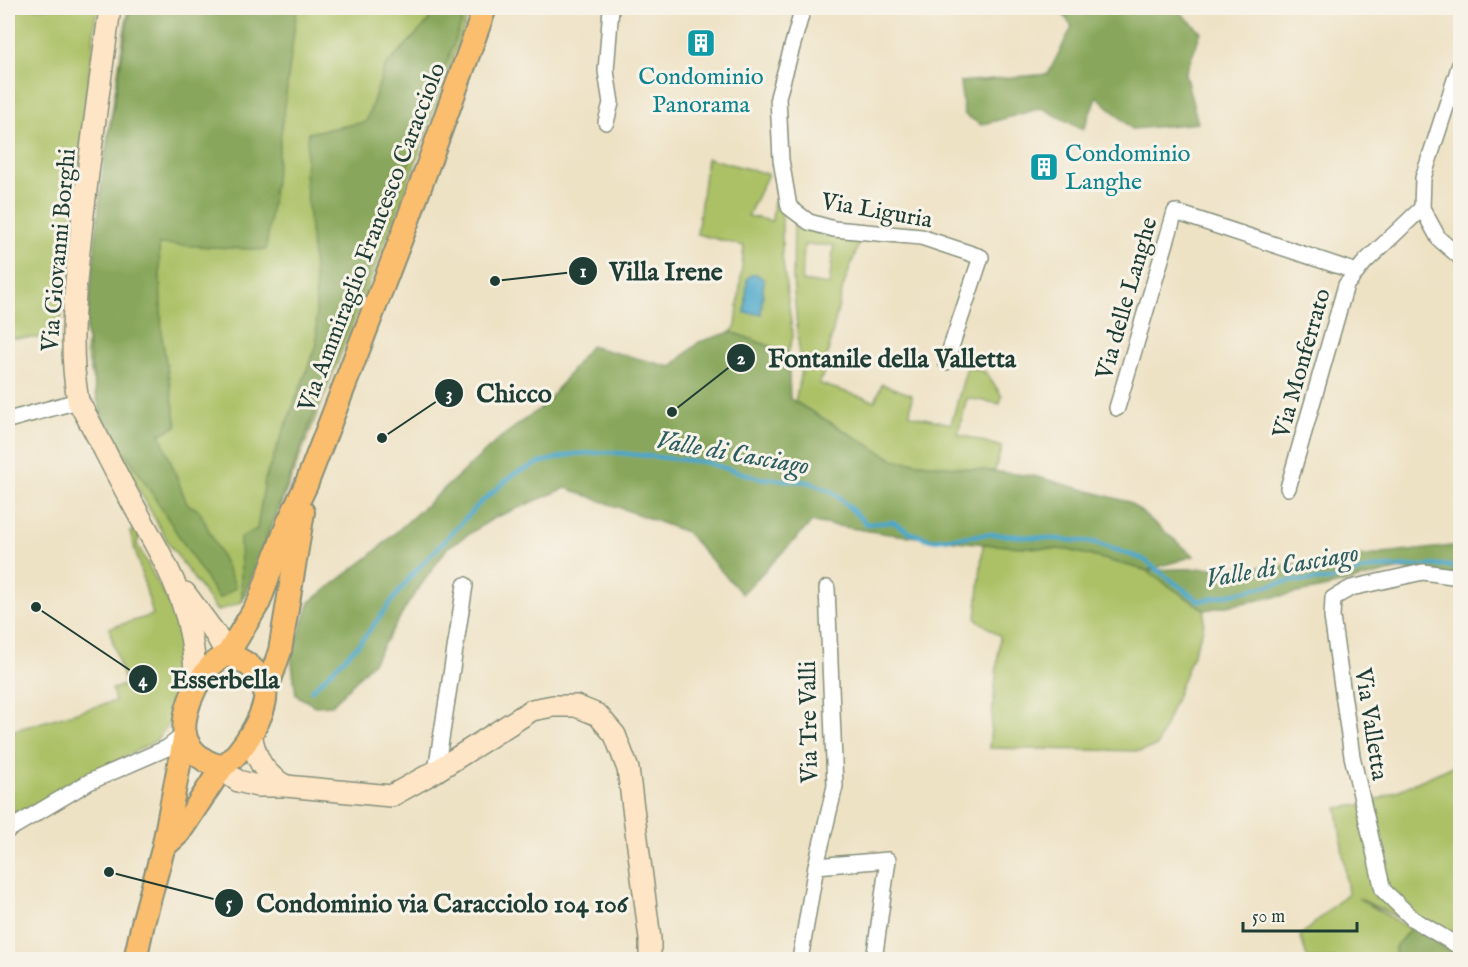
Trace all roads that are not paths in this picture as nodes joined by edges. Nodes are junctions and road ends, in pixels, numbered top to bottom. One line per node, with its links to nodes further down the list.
1 (110, 8): 11 (main road, Via Giovanni Borghi)
2 (485, 8): 14 (main road, Via Ammiraglio Francesco Caracciolo)
3 (611, 8): 6 (street)
4 (803, 8): 10 (street, Via Liguria)
5 (1461, 64): 7 (street)
6 (606, 122)
7 (1422, 208): 8 (street); 9 (street, Via Monferrato)
8 (1461, 257)
9 (1357, 272): 12 (street, Via delle Langhe); 15 (street, Via Monferrato)
10 (946, 362)
11 (78, 401): 13 (street); 17 (main road, Via Giovanni Borghi)
12 (1117, 408)
13 (8, 420)
14 (306, 485): 20 (main road, Via Ammiraglio Francesco Caracciolo); 24 (main road, Via Ammiraglio Francesco Caracciolo)
15 (1288, 488)
16 (1461, 577): 33 (street, Via Valletta)
17 (175, 581): 21 (main road, Via Giovanni Borghi); 23 (main road, Via Giovanni Borghi)
18 (465, 585): 27 (street)
19 (826, 588): 32 (street, Via Tre Valli)
20 (246, 626): 21 (main road); 22 (main road, Via Ammiraglio Francesco Caracciolo)
21 (216, 635): 22 (main road, Via Giovanni Borghi)
22 (227, 656): 23 (main road, Via Ammiraglio Francesco Caracciolo); 24 (main road)
23 (195, 688): 26 (main road)
24 (264, 688): 25 (main road, Via Ammiraglio Francesco Caracciolo)
25 (251, 733): 28 (main road, Via Ammiraglio Francesco Caracciolo); 29 (main road)
26 (185, 734): 28 (main road); 30 (street); 31 (main road)
27 (435, 771): 29 (main road); 35 (main road)
28 (230, 773): 29 (main road); 31 (main road)
29 (286, 786)
30 (8, 830)
31 (163, 849): 34 (main road)
32 (816, 866): 36 (street, Via Tre Valli); 37 (street)
33 (1461, 947)
34 (135, 960)
35 (650, 960)
36 (800, 960)
37 (874, 960)

